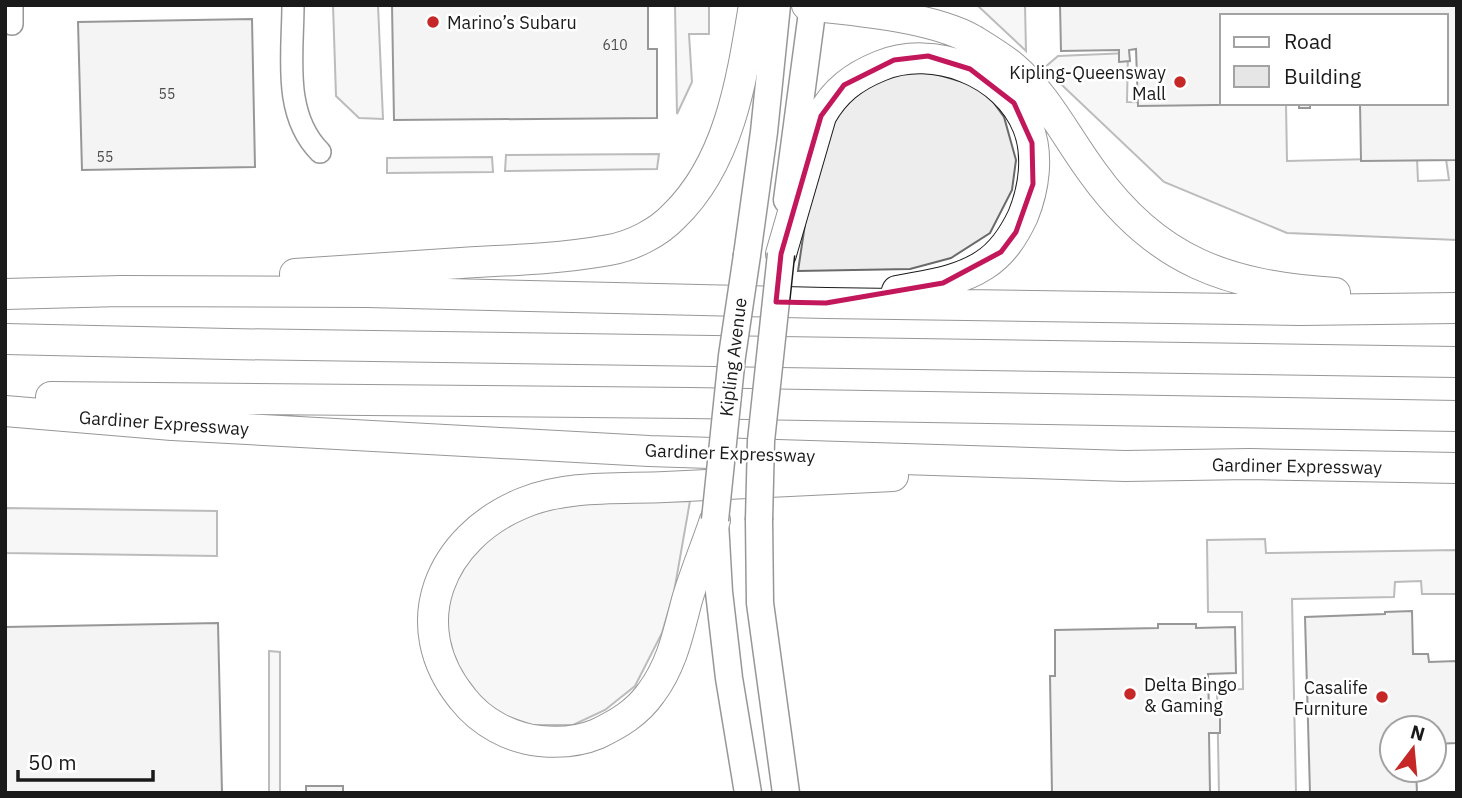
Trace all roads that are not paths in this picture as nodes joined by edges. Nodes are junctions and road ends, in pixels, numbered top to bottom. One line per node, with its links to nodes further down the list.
1 (293, 5): 6 (street)
2 (754, 5): 8 (highway)
3 (778, 5): 19 (main road, Kipling Avenue, bridge)
4 (807, 5): 5 (highway)
5 (813, 6): 7 (main road, Kipling Avenue); 11 (highway)
6 (320, 152)
7 (780, 254): 10 (highway); 21 (main road, Kipling Avenue, bridge)
8 (121, 291): 9 (highway); 10 (highway)
9 (5, 294)
10 (826, 303): 11 (highway)
11 (1448, 308)
12 (5, 339): 13 (highway)
13 (1457, 362)
14 (5, 397): 16 (highway, Gardiner Expressway)
15 (5, 411): 17 (highway, Gardiner Expressway)
16 (1457, 416)
17 (1125, 466): 18 (highway, Gardiner Expressway); 19 (highway)
18 (1457, 468)
19 (715, 520): 20 (main road, Kipling Avenue)
20 (748, 793)
21 (786, 793)

